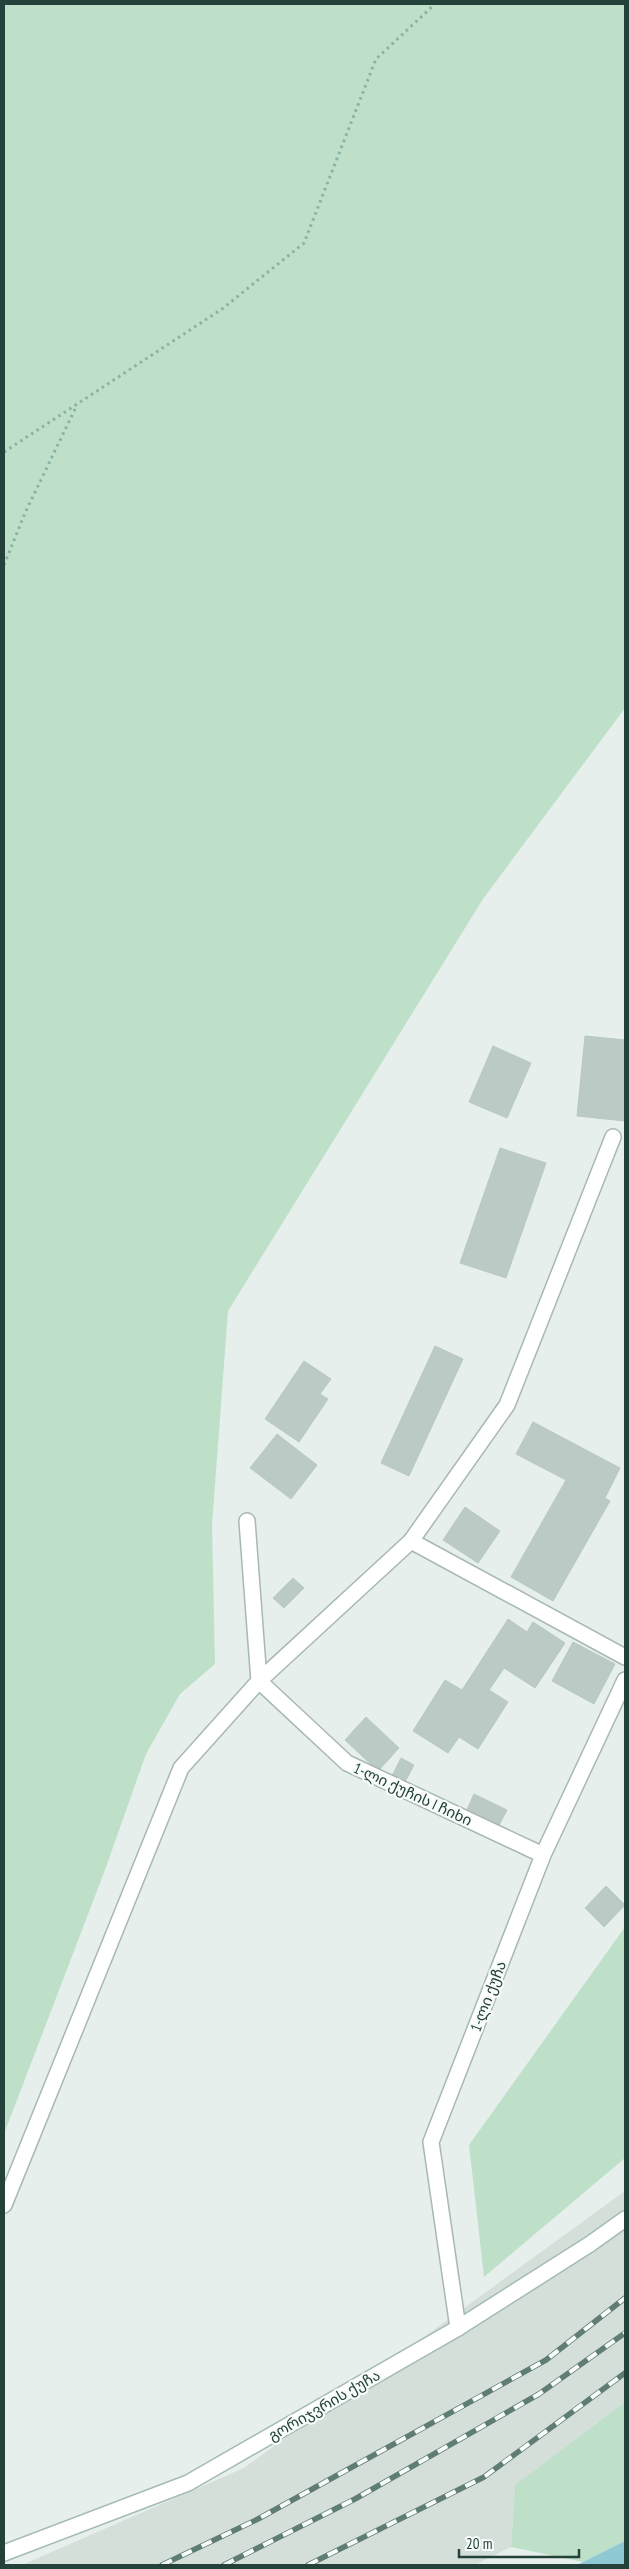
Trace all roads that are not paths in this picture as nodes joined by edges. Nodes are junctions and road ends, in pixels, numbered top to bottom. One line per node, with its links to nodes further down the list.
1 (613, 1138): 3 (street)
2 (247, 1521): 6 (street)
3 (412, 1540): 4 (street); 6 (street)
4 (625, 1657)
5 (625, 1680): 7 (street, 1-ლი ქუჩა)
6 (259, 1682): 7 (street, 1-ლი ქუჩის I ჩიხი); 8 (street)
7 (543, 1856): 10 (street, 1-ლი ქუჩა)
8 (4, 2205)
9 (625, 2219): 10 (street, გორიჯვრის ქუჩა)
10 (458, 2328): 11 (street, გორიჯვრის ქუჩა)
11 (4, 2554)

